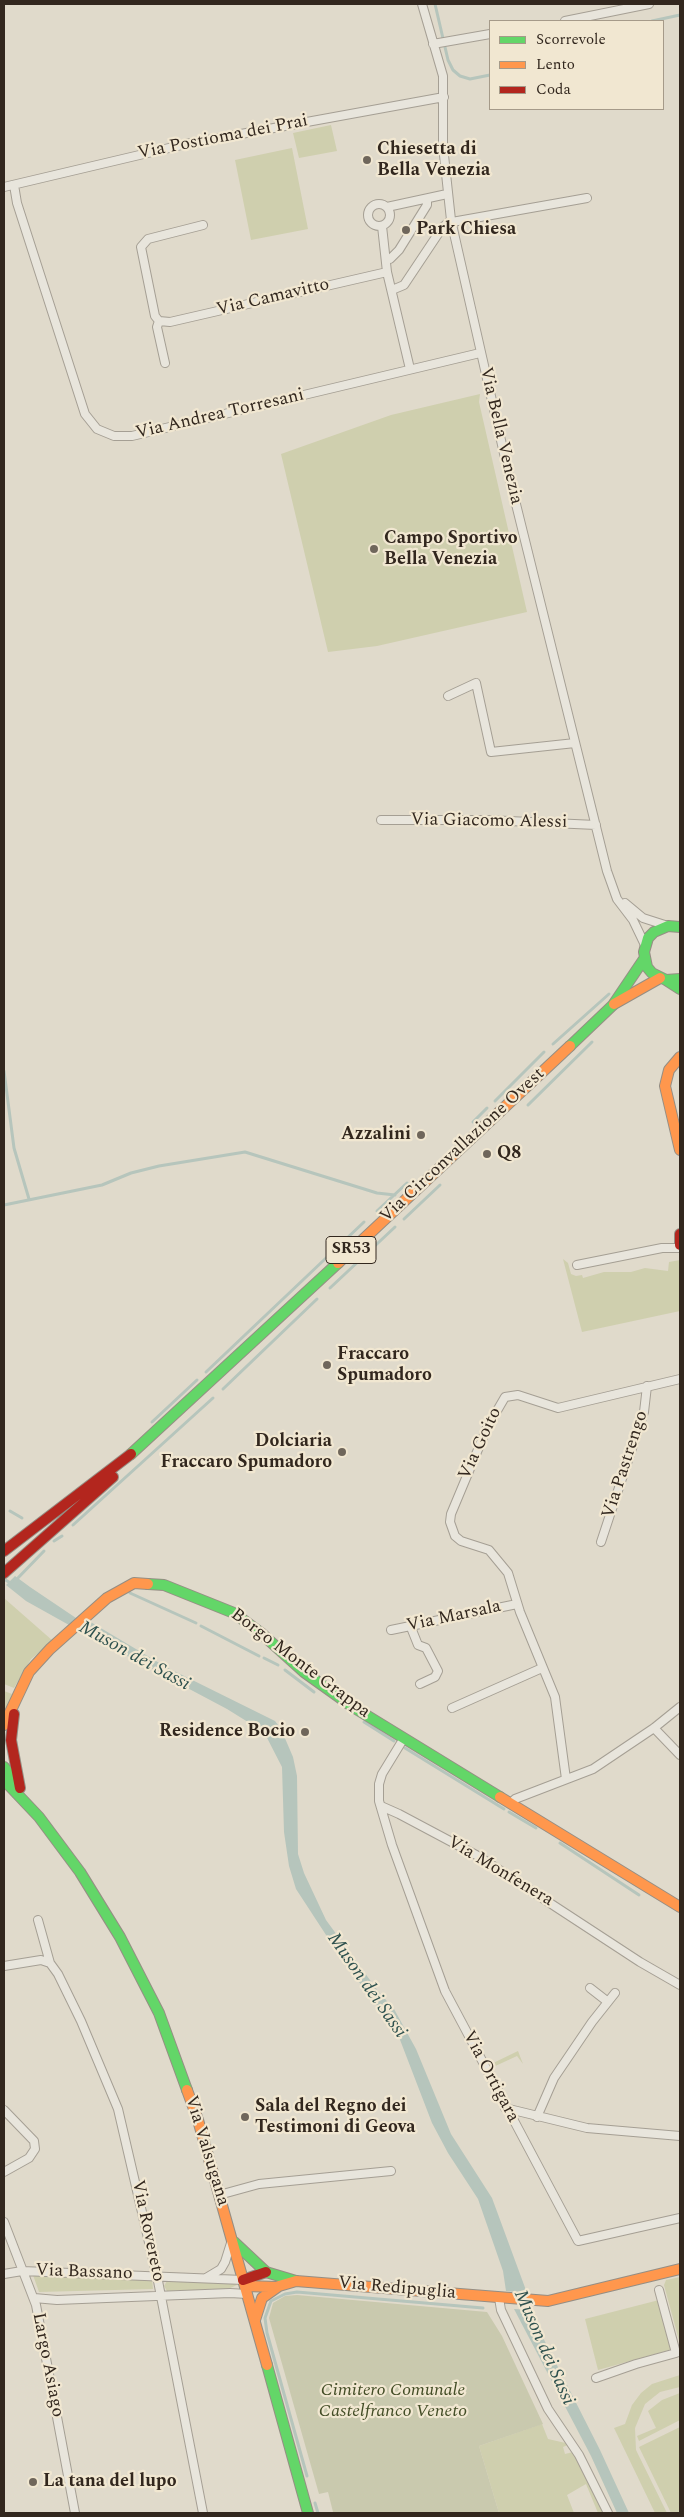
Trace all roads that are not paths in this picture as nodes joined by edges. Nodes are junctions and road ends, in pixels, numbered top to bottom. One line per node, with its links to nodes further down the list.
1 (422, 4): 6 (street, Via Bella Venezia)
2 (649, 4): 3 (street)
3 (608, 8): 4 (street)
4 (568, 20)
5 (489, 34): 6 (street)
6 (435, 44): 7 (street, Via Bella Venezia)
7 (444, 97): 8 (street, Via Postioma dei Prai); 10 (street, Via Bella Venezia)
8 (14, 185): 9 (street, Via Postioma dei Prai); 23 (street, Via Andrea Torresani)
9 (4, 188)
10 (447, 194): 12 (street); 14 (street, Via Bella Venezia)
11 (587, 198): 14 (street)
12 (427, 199): 13 (street); 17 (street)
13 (387, 207): 16 (street); 16 (street)
14 (451, 221): 19 (street); 21 (street, Via Bella Venezia)
15 (203, 226): 20 (street)
16 (382, 226): 17 (street)
17 (386, 258): 18 (street)
18 (388, 272): 19 (street); 20 (street, Via Camavitto)
19 (392, 290): 23 (street)
20 (159, 321): 22 (street)
21 (480, 353): 23 (street, Via Andrea Torresani); 25 (street, Via Bella Venezia)
22 (165, 363)
23 (410, 369)
24 (448, 696): 25 (street)
25 (575, 743): 27 (street, Via Bella Venezia)
26 (381, 820): 27 (street, Via Giacomo Alessi)
27 (596, 825): 28 (street, Via Bella Venezia)
28 (615, 893): 29 (street); 30 (street, Via Bella Venezia)
29 (675, 925): 30 (main road)
30 (645, 945): 31 (main road, Via Circonvallazione Ovest / SR53)
31 (644, 959): 32 (main road); 35 (main road, Via Circonvallazione Ovest / SR53)
32 (663, 979): 33 (main road, Via Circonvallazione Ovest / SR53); 34 (main road); 35 (main road, Via Circonvallazione Ovest / SR53)
33 (680, 979)
34 (680, 989)
35 (613, 1005): 42 (main road, Via Circonvallazione Ovest / SR53)
36 (680, 1057): 37 (main road)
37 (680, 1150)
38 (680, 1242): 39 (street)
39 (577, 1265)
40 (680, 1378): 41 (street, Via Goito)
41 (647, 1386): 43 (street, Via Pastrengo); 46 (street, Via Goito)
42 (137, 1450): 44 (main road, Via Circonvallazione Ovest / SR53); 45 (main road, Via Circonvallazione Ovest / SR53)
43 (601, 1542)
44 (4, 1551)
45 (7, 1570)
46 (511, 1580): 47 (street, Via Marsala)
47 (517, 1604): 48 (street, Via Marsala); 50 (street, Via Marsala)
48 (410, 1625): 49 (street, Via Marsala); 51 (street)
49 (391, 1630)
50 (542, 1668): 54 (street); 61 (street, Via Marsala)
51 (420, 1684)
52 (14, 1703): 55 (main road, Borgo Monte Grappa); 57 (main road, Borgo Monte Grappa); 58 (main road)
53 (680, 1707): 56 (street)
54 (452, 1708)
55 (4, 1725)
56 (654, 1728): 59 (street); 61 (street)
57 (404, 1738): 64 (main road, Borgo Monte Grappa); 65 (street)
58 (7, 1743): 63 (main road)
59 (680, 1755)
60 (4, 1767): 63 (main road, Via Valsugana)
61 (566, 1779): 64 (street)
62 (4, 1780): 66 (main road, Via Valsugana)
63 (20, 1788): 66 (main road, Via Valsugana)
64 (511, 1803): 67 (main road, Borgo Monte Grappa)
65 (381, 1806): 71 (street, Via Monfenera); 75 (street, Via Ortigara)
66 (39, 1817): 81 (main road, Via Valsugana)
67 (680, 1907)
68 (38, 1920): 69 (street, Via Rovereto)
69 (50, 1963): 70 (street); 89 (street, Via Rovereto)
70 (4, 1966)
71 (680, 1985)
72 (590, 1988): 74 (street)
73 (615, 1993): 74 (street)
74 (608, 2002): 77 (street)
75 (505, 2108): 77 (street); 82 (street, Via Ortigara)
76 (4, 2110): 80 (street)
77 (538, 2117): 78 (street)
78 (680, 2136)
79 (391, 2171): 81 (street)
80 (4, 2172)
81 (219, 2195): 84 (main road, Via Valsugana)
82 (680, 2218)
83 (4, 2222): 86 (street, Largo Asiago)
84 (232, 2240): 87 (main road, Via Redipuglia); 90 (street); 92 (main road, Via Valsugana)
85 (680, 2269): 97 (main road, Via Redipuglia)
86 (22, 2271): 88 (street, Via Bassano); 89 (street, Via Bassano); 96 (street, Largo Asiago)
87 (266, 2272): 91 (main road, Via Redipuglia); 92 (main road)
88 (4, 2274)
89 (157, 2275): 90 (street, Via Bassano); 95 (street, Via Rovereto)
90 (206, 2278): 92 (street, Via Bassano)
91 (296, 2281): 93 (main road, Via Redipuglia); 97 (main road, Via Redipuglia)
92 (245, 2287): 93 (main road, Via Redipuglia); 95 (street, Via Bassano); 98 (main road, Via Valsugana)
93 (278, 2287): 98 (main road, Via Redipuglia)
94 (659, 2290): 99 (street)
95 (161, 2296): 96 (street, Via Bassano); 101 (street, Via Rovereto)
96 (34, 2298): 100 (street, Largo Asiago)
97 (502, 2298): 103 (street)
98 (255, 2323): 102 (main road, Via Valsugana)
99 (596, 2378)
100 (76, 2513)
101 (203, 2513)
102 (308, 2513)
103 (608, 2513)

